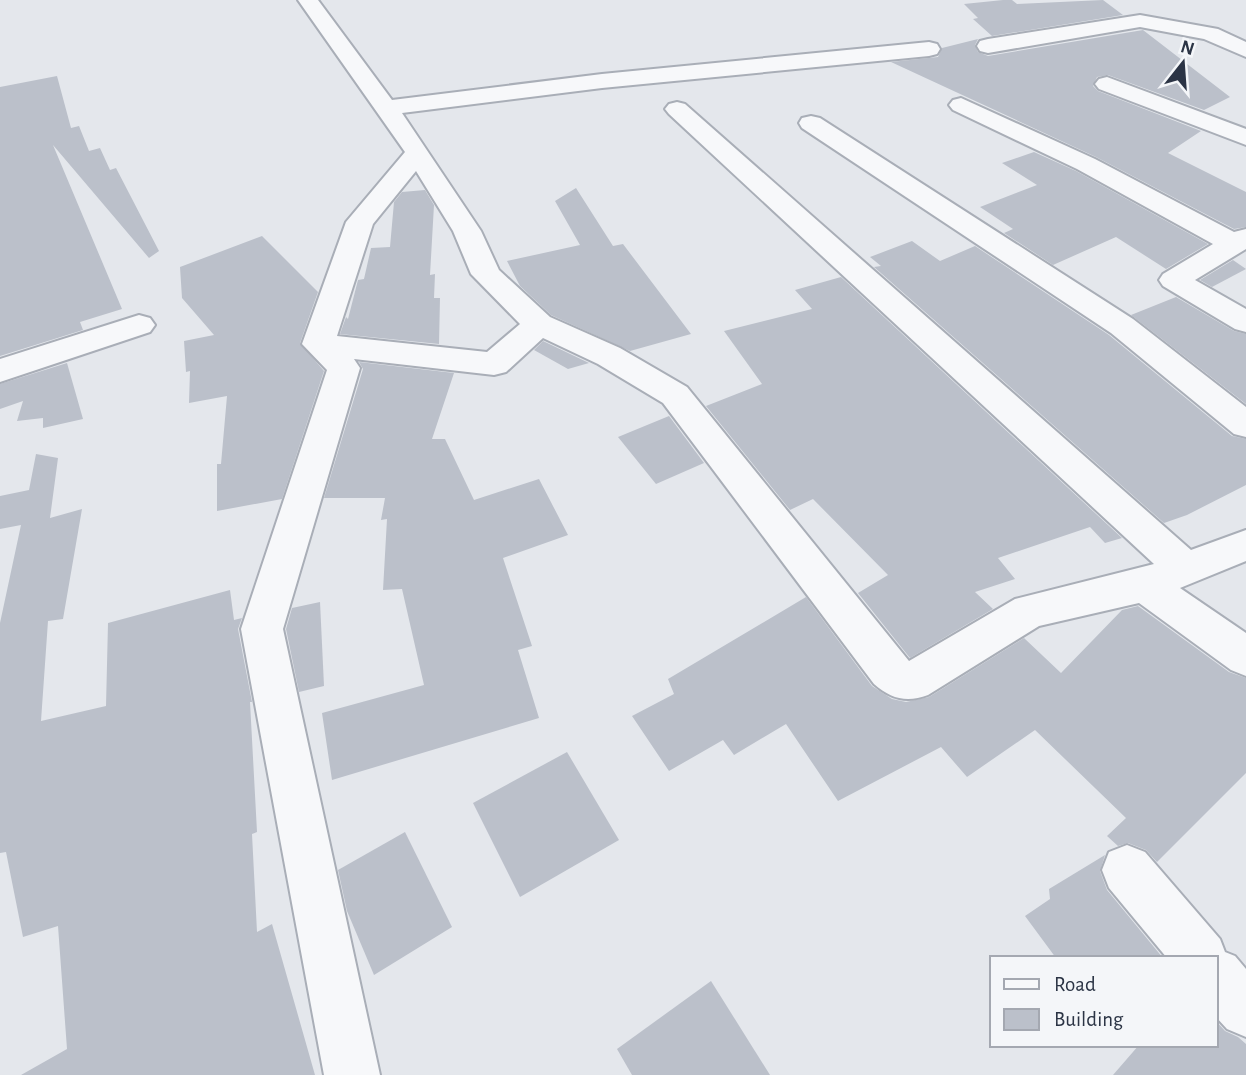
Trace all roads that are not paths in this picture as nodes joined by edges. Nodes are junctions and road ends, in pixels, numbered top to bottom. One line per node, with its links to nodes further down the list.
1 (308, 0): 7 (street)
2 (988, 46): 4 (street)
3 (929, 49): 7 (street)
4 (1246, 50)
5 (1107, 84): 10 (street)
6 (961, 106): 12 (street)
7 (386, 108): 11 (street)
8 (677, 109): 20 (street)
9 (811, 123): 18 (street)
10 (1246, 138)
11 (418, 153): 14 (street); 16 (street)
12 (1240, 240): 13 (street)
13 (1246, 322)
14 (539, 324): 16 (street); 21 (street)
15 (139, 325): 17 (street)
16 (318, 344): 27 (street)
17 (0, 371)
18 (1246, 425)
19 (1246, 545): 20 (street)
20 (1185, 569): 21 (street)
21 (1145, 585): 22 (street)
22 (1246, 657)
23 (1127, 870): 24 (street)
24 (1199, 956)
25 (1218, 977): 26 (street)
26 (1246, 1010)
27 (352, 1075)

